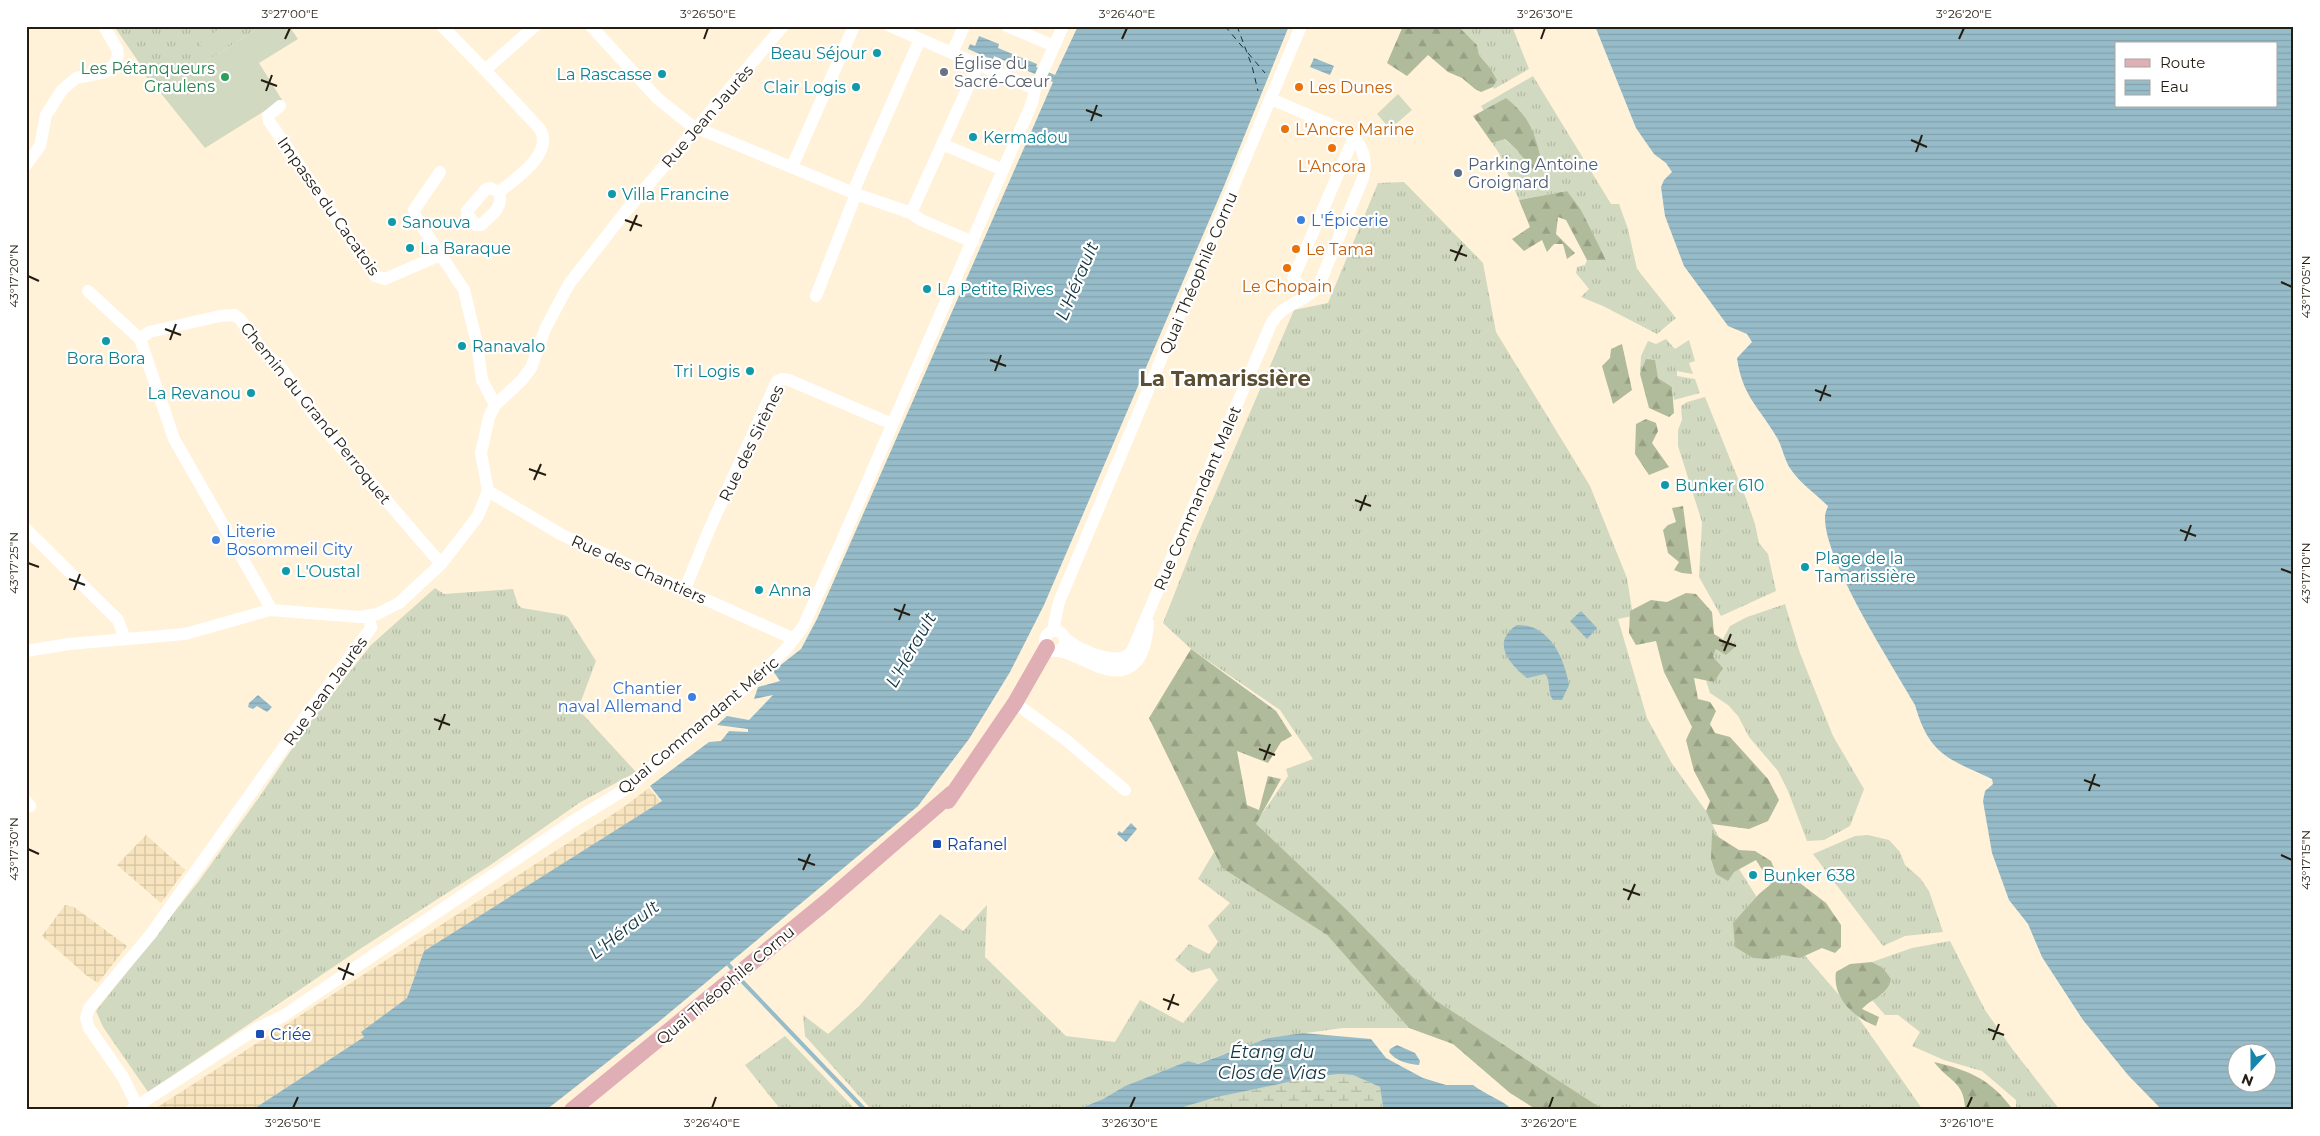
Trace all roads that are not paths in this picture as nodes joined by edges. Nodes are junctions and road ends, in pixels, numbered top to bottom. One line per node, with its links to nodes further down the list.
1 (104, 26): 23 (street)
2 (442, 26): 16 (street)
3 (535, 26): 16 (street)
4 (591, 26): 20 (street)
5 (783, 26): 20 (street, Rue Jean Jaurès)
6 (854, 26): 24 (street)
7 (890, 26): 12 (street)
8 (964, 26): 14 (street)
9 (1006, 26): 13 (street)
10 (1064, 26): 13 (street, Quai Commandant Méric)
11 (1301, 26): 18 (street, Quai Théophile Cornu)
12 (920, 39): 14 (street); 28 (street)
13 (1054, 46): 17 (street, Quai Commandant Méric)
14 (952, 53): 15 (street)
15 (978, 64): 17 (street); 22 (street)
16 (485, 70): 27 (street)
17 (1039, 78): 25 (street, Quai Commandant Méric)
18 (1271, 99): 21 (street); 45 (street, Quai Théophile Cornu)
19 (280, 106): 31 (street, Impasse du Cacatois)
20 (697, 128): 24 (street); 36 (street, Rue Jean Jaurès)
21 (1354, 137): 33 (street, Rue Commandant Malet); 33 (street)
22 (942, 144): 25 (street); 29 (street)
23 (26, 165)
24 (792, 167): 28 (street)
25 (1003, 170): 30 (street, Quai Commandant Méric)
26 (440, 172): 31 (street)
27 (499, 192)
28 (854, 193): 29 (street); 34 (street)
29 (911, 212): 30 (street)
30 (973, 242): 37 (street, Quai Commandant Méric)
31 (440, 255): 36 (street)
32 (88, 291): 35 (street)
33 (1310, 294): 44 (street, Rue Commandant Malet)
34 (816, 296)
35 (140, 339): 40 (street, Chemin du Grand Perroquet); 42 (street)
36 (495, 405): 38 (street, Rue Jean Jaurès)
37 (892, 424): 41 (street, Rue des Sirènes); 47 (street, Quai Commandant Méric)
38 (488, 491): 40 (street, Rue Jean Jaurès); 41 (street, Rue des Chantiers)
39 (26, 529): 46 (street)
40 (441, 564): 43 (street, Rue Jean Jaurès)
41 (685, 589): 47 (street, Rue des Chantiers)
42 (270, 610): 43 (street); 46 (street)
43 (368, 615): 52 (street, Rue Jean Jaurès)
44 (1148, 616): 45 (street, Rue Commandant Malet); 48 (street, Rue Commandant Malet)
45 (1061, 634): 48 (street); 48 (street)
46 (125, 639): 49 (street)
47 (794, 639): 52 (street, Quai Commandant Méric)
48 (1053, 649): 50 (main road, Quai Théophile Cornu)
49 (26, 650)
50 (1016, 702): 51 (street); 53 (main road, Quai Théophile Cornu)
51 (1125, 790)
52 (134, 1108)
53 (572, 1110)

